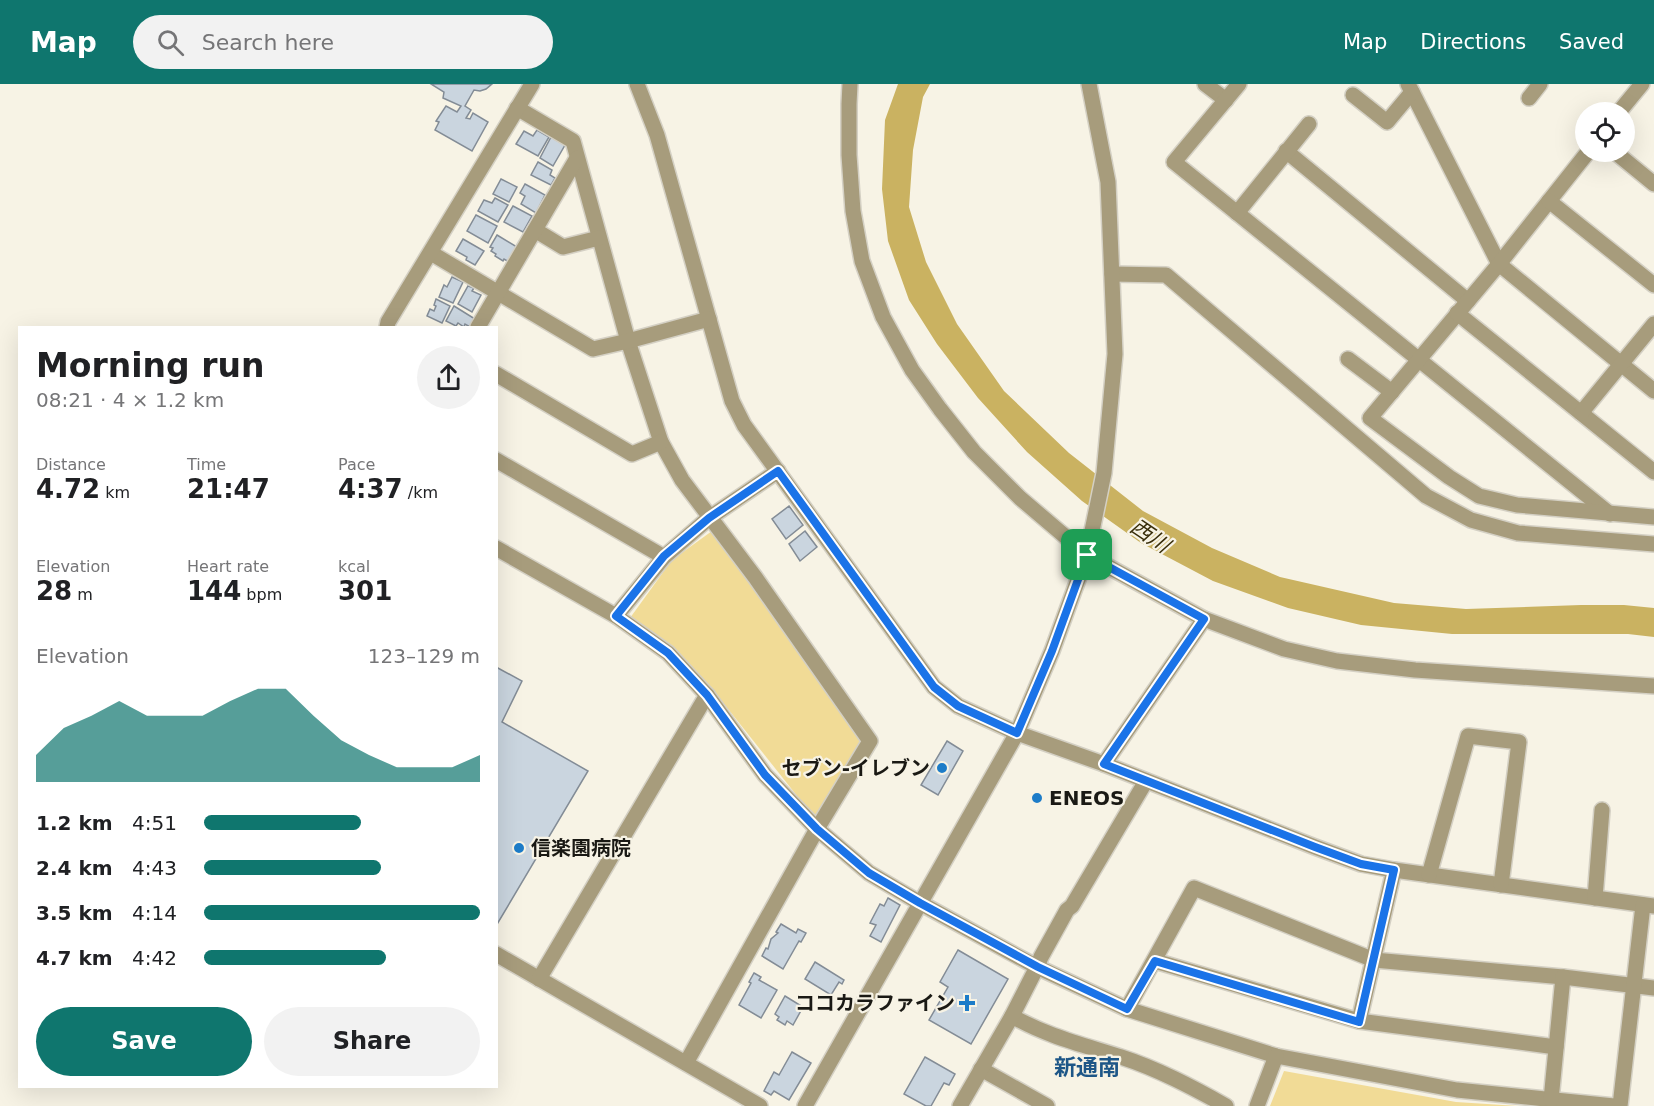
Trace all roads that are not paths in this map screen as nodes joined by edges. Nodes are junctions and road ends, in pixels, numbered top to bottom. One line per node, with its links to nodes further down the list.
1 (532, 84): 14 (street)
2 (637, 84): 32 (street)
3 (850, 84): 53 (street)
4 (1089, 84): 27 (street)
5 (1205, 84): 12 (street)
6 (1239, 84): 12 (street)
7 (1540, 84): 11 (street)
8 (1642, 84): 13 (street)
9 (1410, 88): 10 (street); 26 (street)
10 (1353, 95)
11 (1529, 98)
12 (1226, 100): 22 (street)
13 (1627, 102)
14 (517, 108): 17 (street); 25 (street)
15 (1309, 124): 16 (street)
16 (1286, 151): 22 (street); 30 (street)
17 (577, 158): 23 (street); 24 (street)
18 (1580, 162): 21 (street)
19 (1627, 162): 20 (street)
20 (1654, 184)
21 (1549, 201): 26 (street); 28 (street)
22 (1236, 213): 38 (street)
23 (535, 230): 24 (street); 29 (street)
24 (599, 238): 36 (street)
25 (431, 254): 29 (street); 34 (street)
26 (1499, 264): 30 (street); 39 (street)
27 (1112, 274): 51 (street); 53 (street)
28 (1654, 285)
29 (498, 292): 35 (street); 36 (street)
30 (1468, 301): 31 (street)
31 (1457, 314): 38 (street); 43 (street)
32 (709, 319): 36 (street); 46 (street)
33 (1654, 324): 39 (street)
34 (387, 326)
35 (479, 326)
36 (628, 342): 44 (street)
37 (1348, 359): 42 (street)
38 (1419, 360): 42 (street); 48 (street)
39 (1622, 364): 41 (street); 43 (street)
40 (498, 375): 44 (street)
41 (1654, 391)
42 (1392, 392): 48 (street)
43 (1581, 413): 47 (street)
44 (661, 442): 49 (street)
45 (498, 461): 54 (street)
46 (778, 471): 49 (street); 59 (street)
47 (1654, 472)
48 (1611, 514): 50 (street)
49 (709, 518): 54 (street); 63 (street)
50 (1654, 518)
51 (1654, 543)
52 (498, 549): 55 (street)
53 (1087, 555): 56 (street); 59 (street)
54 (664, 556): 55 (street)
55 (616, 616): 58 (street)
56 (1204, 619): 57 (street); 60 (street)
57 (1654, 686)
58 (707, 695): 63 (street); 75 (street)
59 (1017, 733): 60 (street); 68 (street)
60 (1104, 764): 61 (street)
61 (1146, 781): 64 (street); 73 (street)
62 (1602, 810): 67 (street)
63 (817, 829): 68 (street); 83 (street)
64 (1394, 870): 65 (street); 71 (street)
65 (1429, 875): 66 (street); 66 (street)
66 (1501, 885): 67 (street)
67 (1594, 898): 69 (street)
68 (920, 903): 73 (street); 87 (street)
69 (1648, 906): 76 (street)
70 (498, 955): 75 (street)
71 (1374, 960): 72 (street); 74 (street); 80 (street)
72 (1155, 961): 78 (street); 80 (street)
73 (1038, 967): 78 (street); 79 (street)
74 (1563, 977): 76 (street); 81 (street)
75 (539, 979): 83 (street)
76 (1634, 986): 77 (street); 93 (street)
77 (1654, 988)
78 (1127, 1009): 82 (street)
79 (1012, 1016): 84 (street); 90 (street)
80 (1359, 1022): 81 (street)
81 (1556, 1047): 85 (street)
82 (1276, 1056): 85 (street); 91 (street)
83 (686, 1063): 86 (street)
84 (981, 1069): 88 (street); 89 (street)
85 (1551, 1100): 92 (street)
86 (760, 1106)
87 (805, 1106)
88 (960, 1106)
89 (1047, 1106)
90 (1226, 1106)
91 (1257, 1106)
92 (1614, 1106)
93 (1620, 1106)

